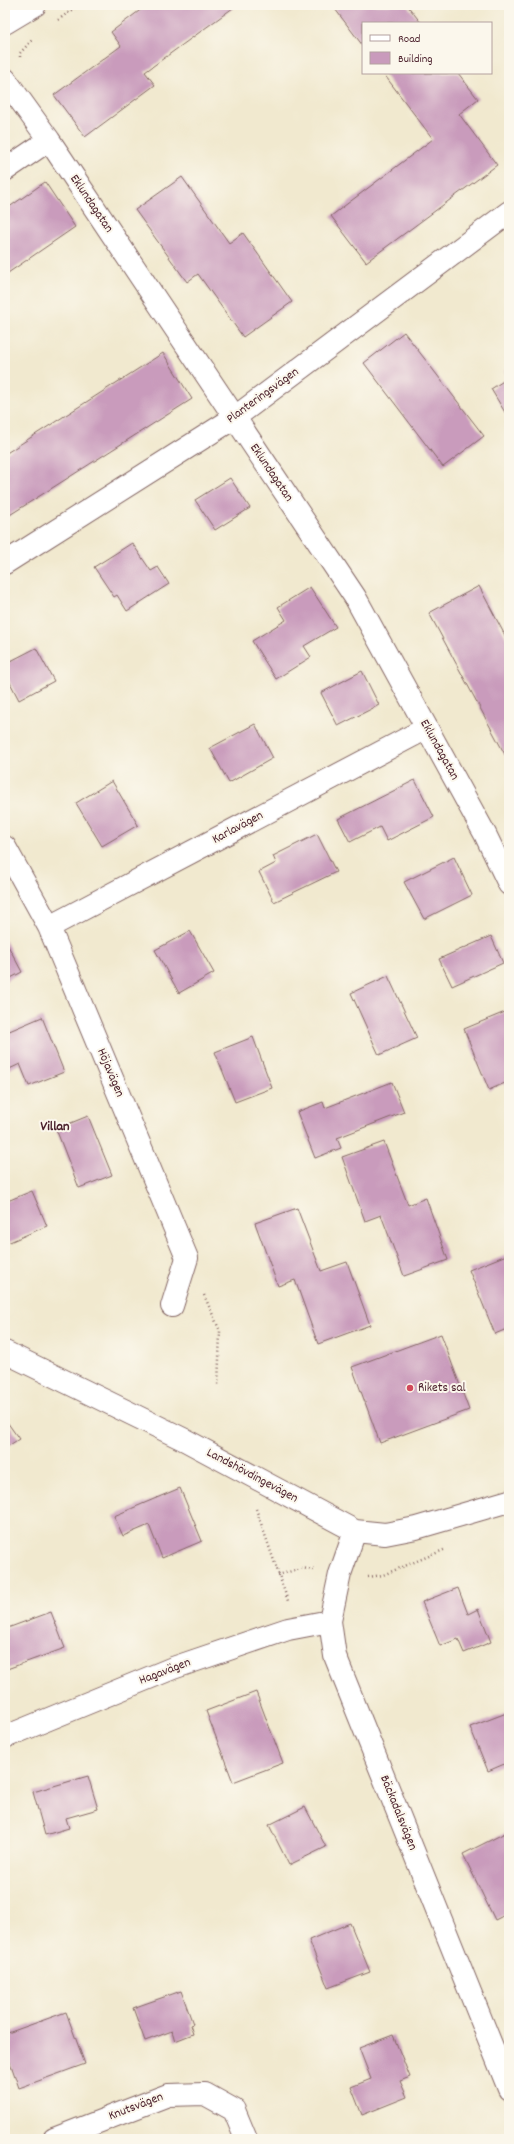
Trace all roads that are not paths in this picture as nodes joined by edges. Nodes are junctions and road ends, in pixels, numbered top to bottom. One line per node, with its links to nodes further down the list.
1 (35, 5): 2 (street)
2 (5, 23)
3 (11, 87): 4 (street, Eklundagatan)
4 (49, 140): 5 (street); 7 (street, Eklundagatan)
5 (5, 170)
6 (509, 212): 7 (street, Planteringsvägen)
7 (234, 418): 8 (street, Planteringsvägen); 9 (street, Eklundagatan)
8 (5, 563)
9 (427, 728): 11 (street, Eklundagatan); 12 (street, Karlavägen)
10 (5, 847): 12 (street, Höjavägen)
11 (509, 884)
12 (49, 928): 13 (street, Höjavägen)
13 (172, 1306)
14 (5, 1352): 16 (street, Landshövdingevägen)
15 (509, 1501): 16 (street, Landshövdingevägen)
16 (355, 1531): 17 (street, Bäckadalsvägen)
17 (330, 1621): 18 (street, Hagavägen); 19 (street, Bäckadalsvägen)
18 (5, 1738)
19 (509, 2089)
20 (54, 2139): 21 (street, Knutsvägen)
21 (246, 2139)

